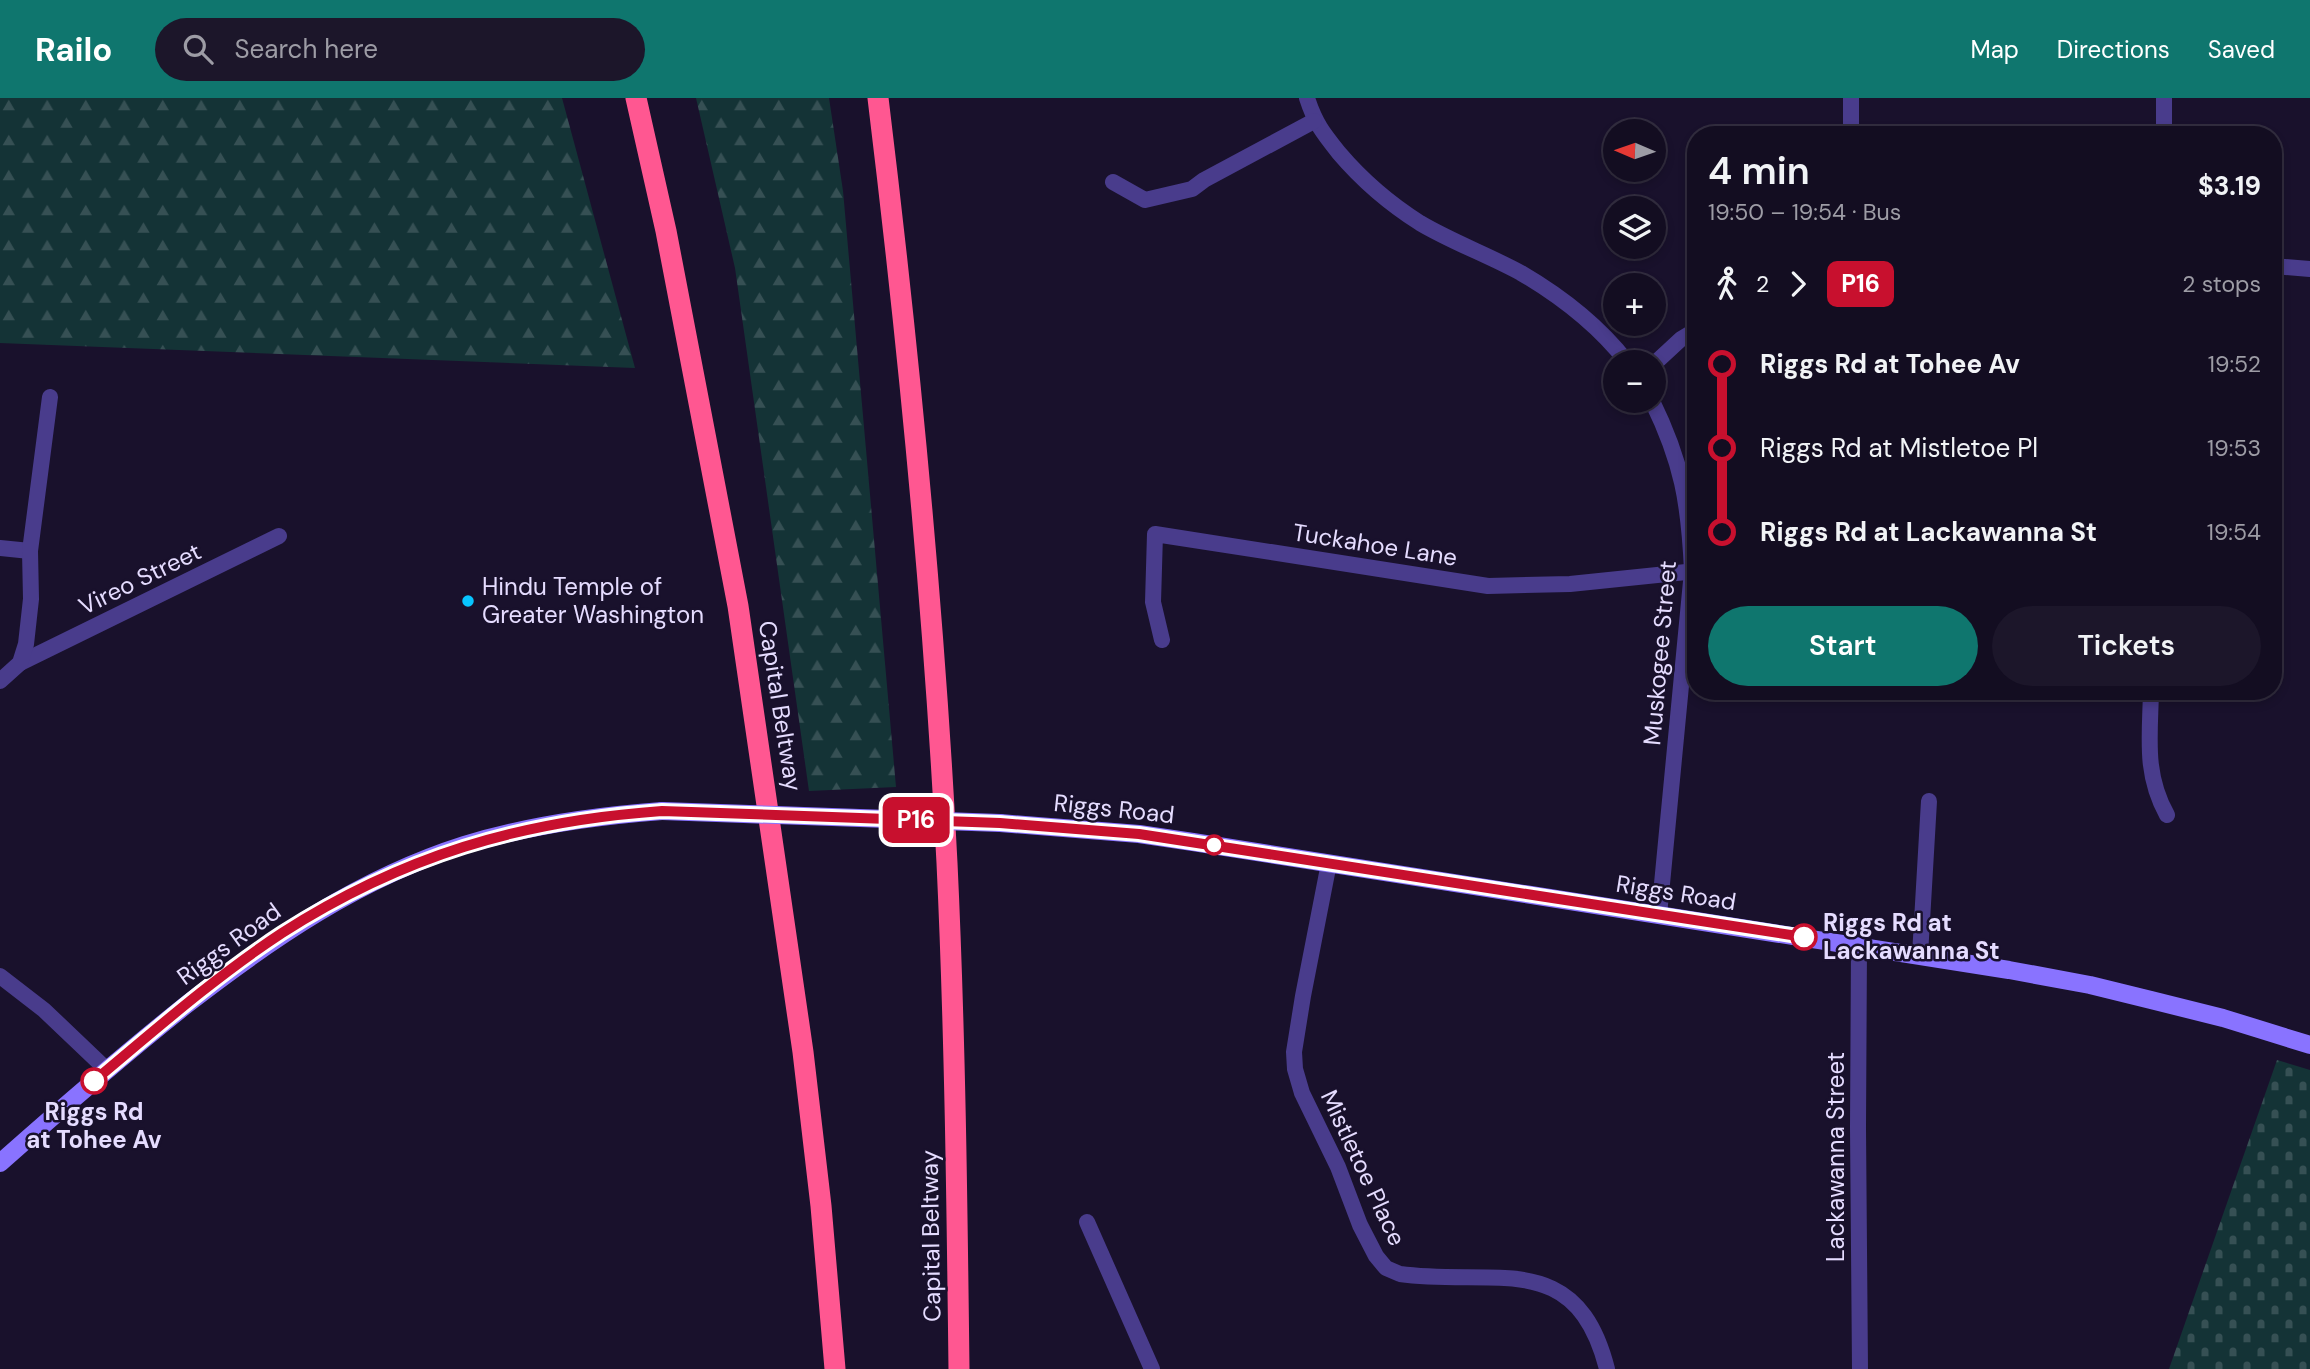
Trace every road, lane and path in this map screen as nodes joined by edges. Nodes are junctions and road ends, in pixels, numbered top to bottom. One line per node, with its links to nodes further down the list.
1 (636, 98): 38 (highway, Capital Beltway)
2 (878, 98): 39 (highway, Capital Beltway)
3 (1307, 98): 6 (street)
4 (1851, 98): 7 (street)
5 (2164, 98): 8 (street)
6 (1314, 121): 9 (street); 13 (street)
7 (1851, 126)
8 (2164, 126)
9 (1113, 183)
10 (2282, 267): 11 (street)
11 (2310, 269)
12 (1687, 336): 14 (street)
13 (1618, 350)
14 (1666, 353)
15 (50, 397): 20 (street)
16 (1658, 413): 17 (street, Muskogee Street)
17 (1687, 508)
18 (279, 536): 24 (street, Vireo Street)
19 (0, 548): 20 (street)
20 (30, 551): 24 (street)
21 (1687, 572): 23 (street, Tuckahoe Lane)
22 (1687, 638): 30 (street, Muskogee Street)
23 (1163, 640)
24 (20, 663): 25 (street, Vireo Street)
25 (0, 681)
26 (2151, 700): 28 (street)
27 (1929, 802): 32 (street)
28 (2167, 815)
29 (1329, 863): 30 (main road, Riggs Road); 35 (main road, Riggs Road, bridge); 41 (street, Mistletoe Place)
30 (1658, 915): 31 (main road, Riggs Road)
31 (1859, 946): 32 (main road, Riggs Road); 42 (street, Lackawanna Street)
32 (1920, 955): 34 (main road, Riggs Road)
33 (0, 976): 35 (street)
34 (2310, 1045)
35 (107, 1070): 36 (main road, Riggs Road)
36 (0, 1163)
37 (1087, 1222): 40 (street)
38 (835, 1369)
39 (959, 1369)
40 (1152, 1369)
41 (1607, 1369)
42 (1860, 1369)

